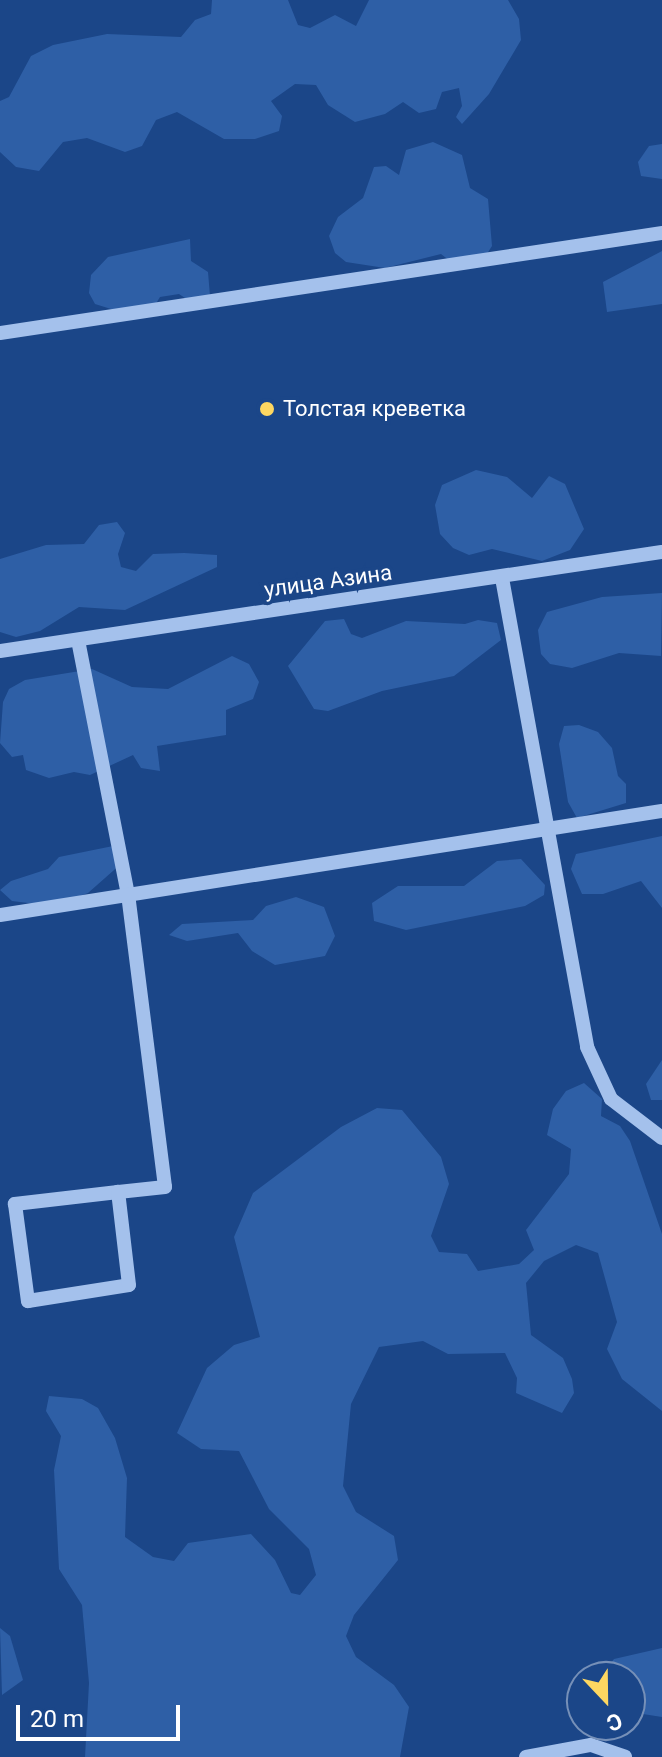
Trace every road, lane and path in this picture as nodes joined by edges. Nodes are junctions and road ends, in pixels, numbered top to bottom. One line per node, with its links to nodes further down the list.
1 (662, 233): 2 (street)
2 (0, 333)
3 (662, 552): 4 (street, улица Азина)
4 (502, 578): 5 (street, улица Азина); 8 (street)
5 (78, 640): 6 (street, улица Азина); 9 (street)
6 (0, 651)
7 (662, 811): 8 (street)
8 (547, 829): 9 (street); 11 (street)
9 (128, 894): 10 (street); 12 (street)
10 (0, 915)
11 (662, 1138)
12 (118, 1192): 12 (street)
13 (526, 1757): 14 (street)
14 (625, 1757)

